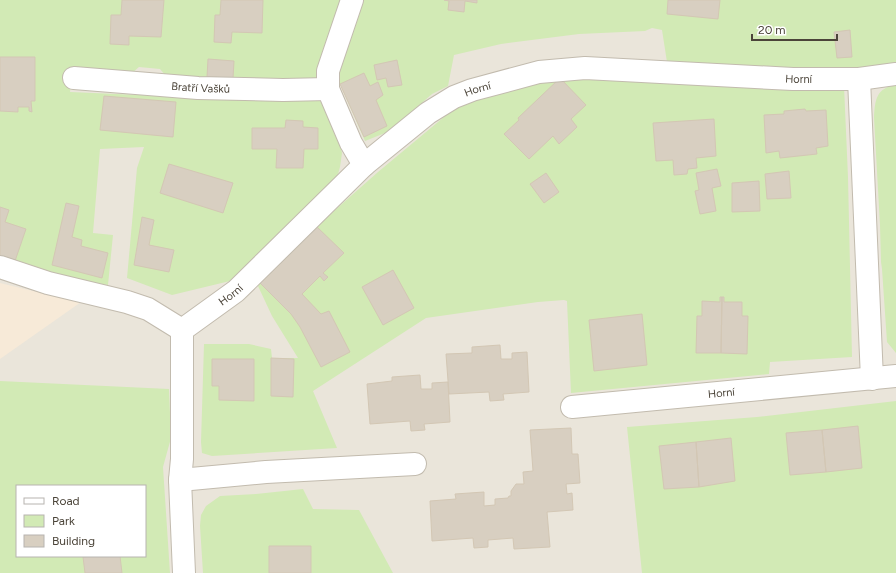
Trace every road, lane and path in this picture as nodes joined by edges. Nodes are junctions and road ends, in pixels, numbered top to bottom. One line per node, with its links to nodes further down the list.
1 (352, 0): 5 (street)
2 (896, 74): 4 (street, Horní)
3 (74, 78): 5 (street, Bratří Vašků)
4 (859, 79): 6 (street, Horní); 10 (street)
5 (328, 89): 6 (street)
6 (364, 165): 8 (street, Horní)
7 (0, 267): 8 (street)
8 (182, 330): 13 (street)
9 (896, 376): 10 (street, Horní)
10 (872, 379): 11 (street, Horní)
11 (572, 407)
12 (415, 464): 13 (street)
13 (180, 480): 14 (street)
14 (184, 573)

